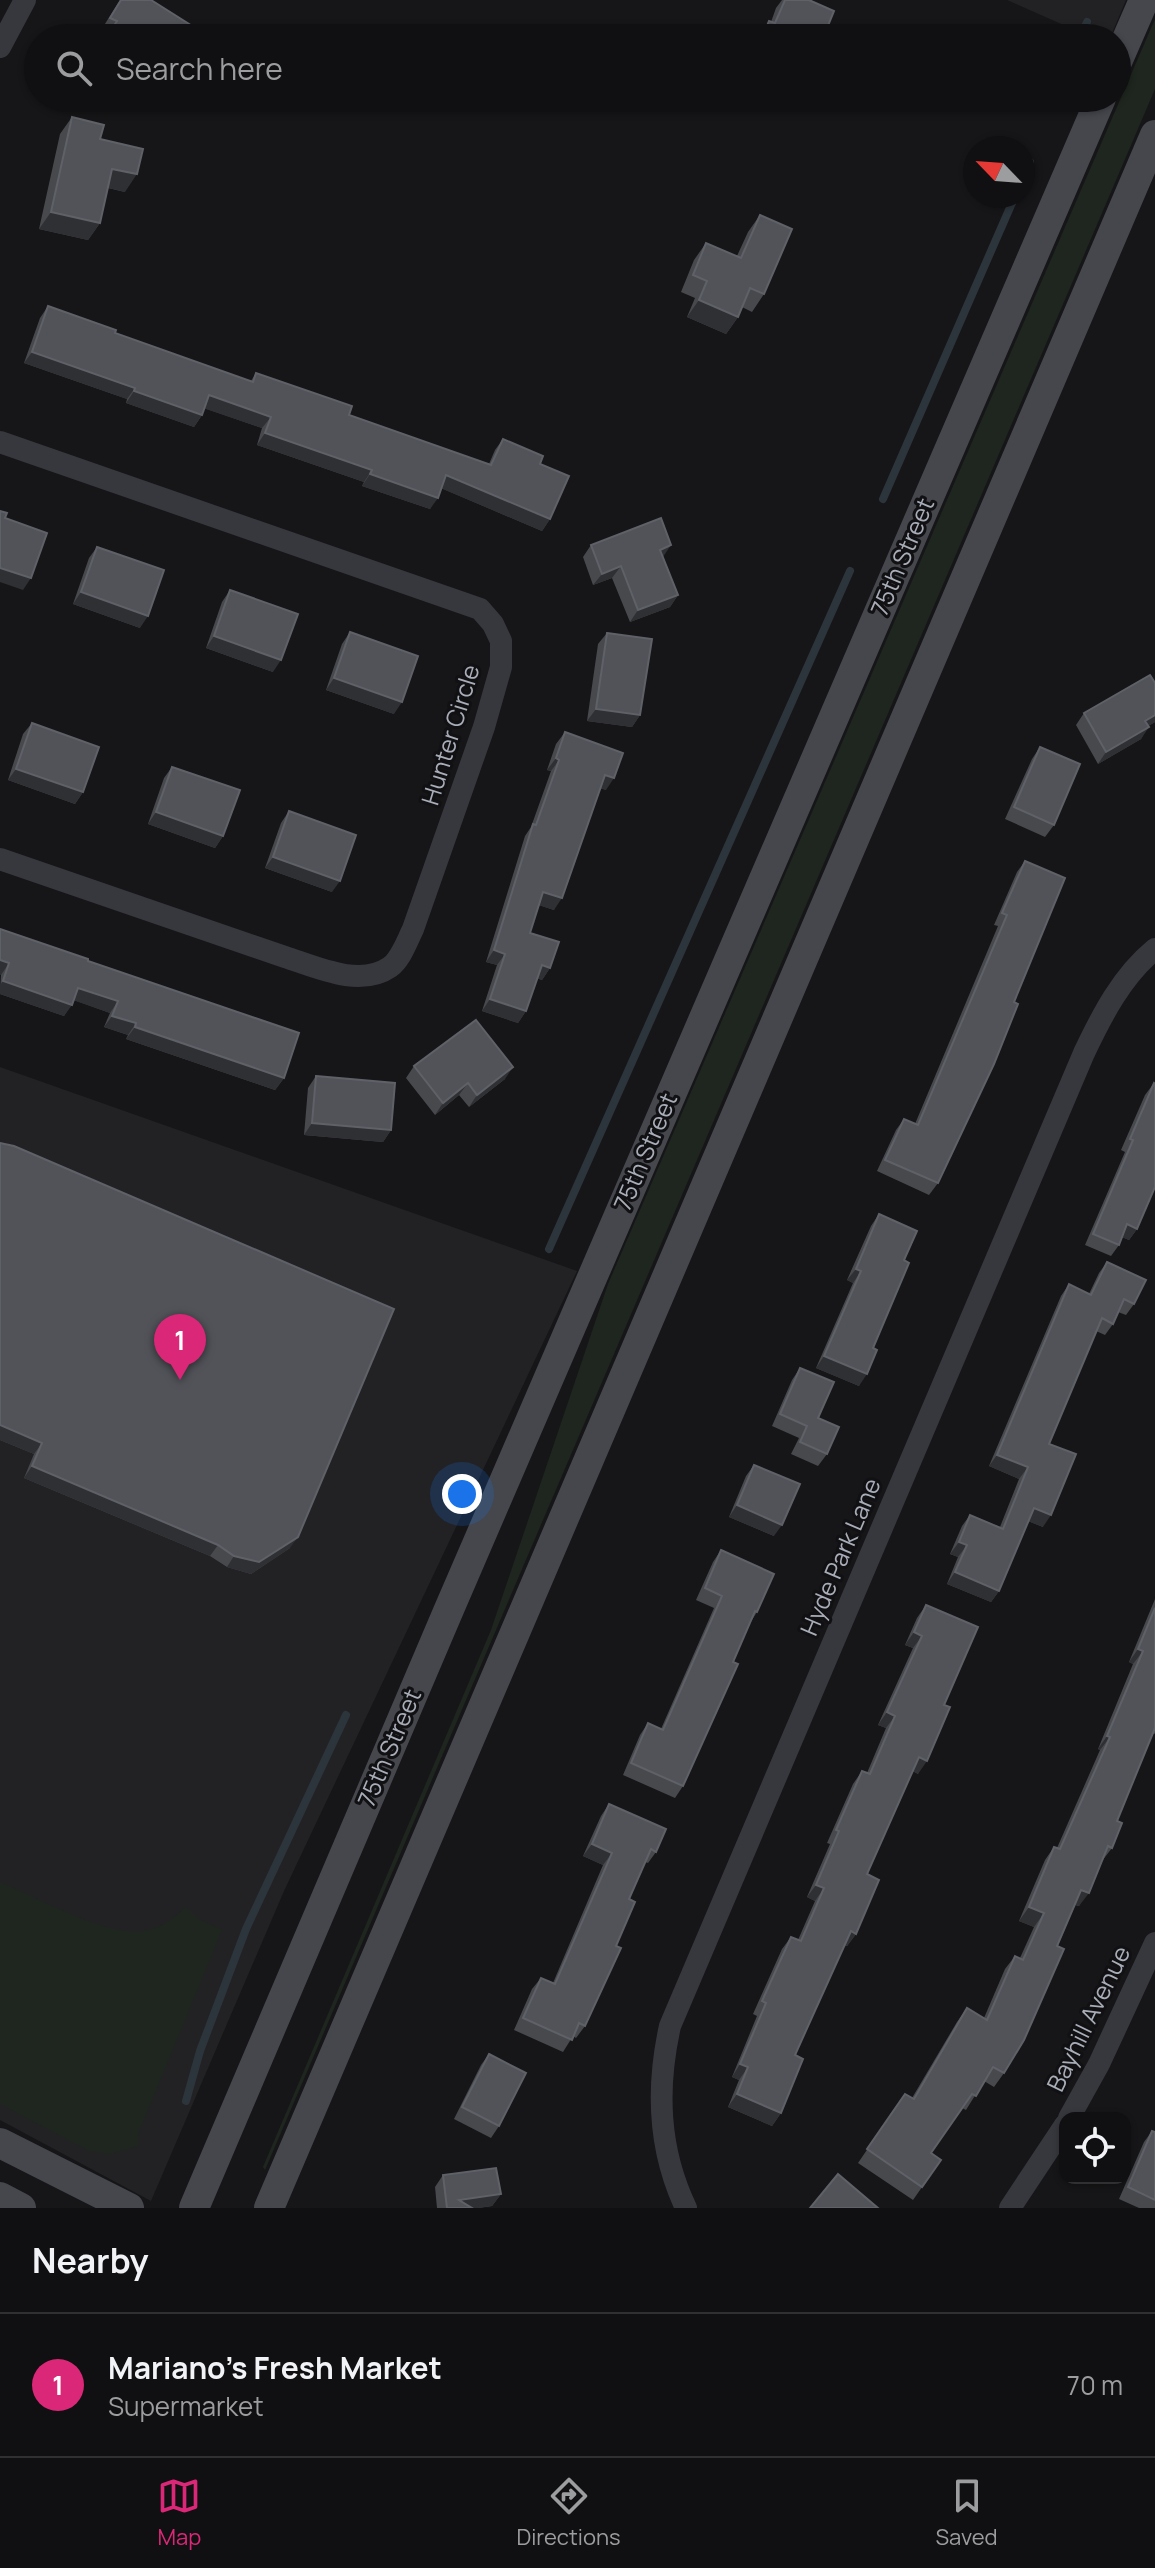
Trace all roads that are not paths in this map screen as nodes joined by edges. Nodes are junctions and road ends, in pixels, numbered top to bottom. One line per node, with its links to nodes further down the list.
1 (25, 0): 4 (street)
2 (1144, 0): 3 (main road)
3 (1131, 30)
4 (0, 47)
5 (1095, 112): 17 (main road, 75th Street)
6 (1155, 135): 18 (main road)
7 (0, 442): 8 (street, Hunter Circle)
8 (0, 859)
9 (1155, 949): 19 (street, Hyde Park Lane)
10 (1155, 1943): 11 (street, Bayhill Avenue)
11 (1072, 2112)
12 (1059, 2134): 20 (street, Bayhill Avenue)
13 (0, 2143): 16 (main road)
14 (0, 2197): 15 (main road)
15 (21, 2208)
16 (129, 2208)
17 (194, 2208)
18 (269, 2208)
19 (686, 2208)
20 (1010, 2208)

